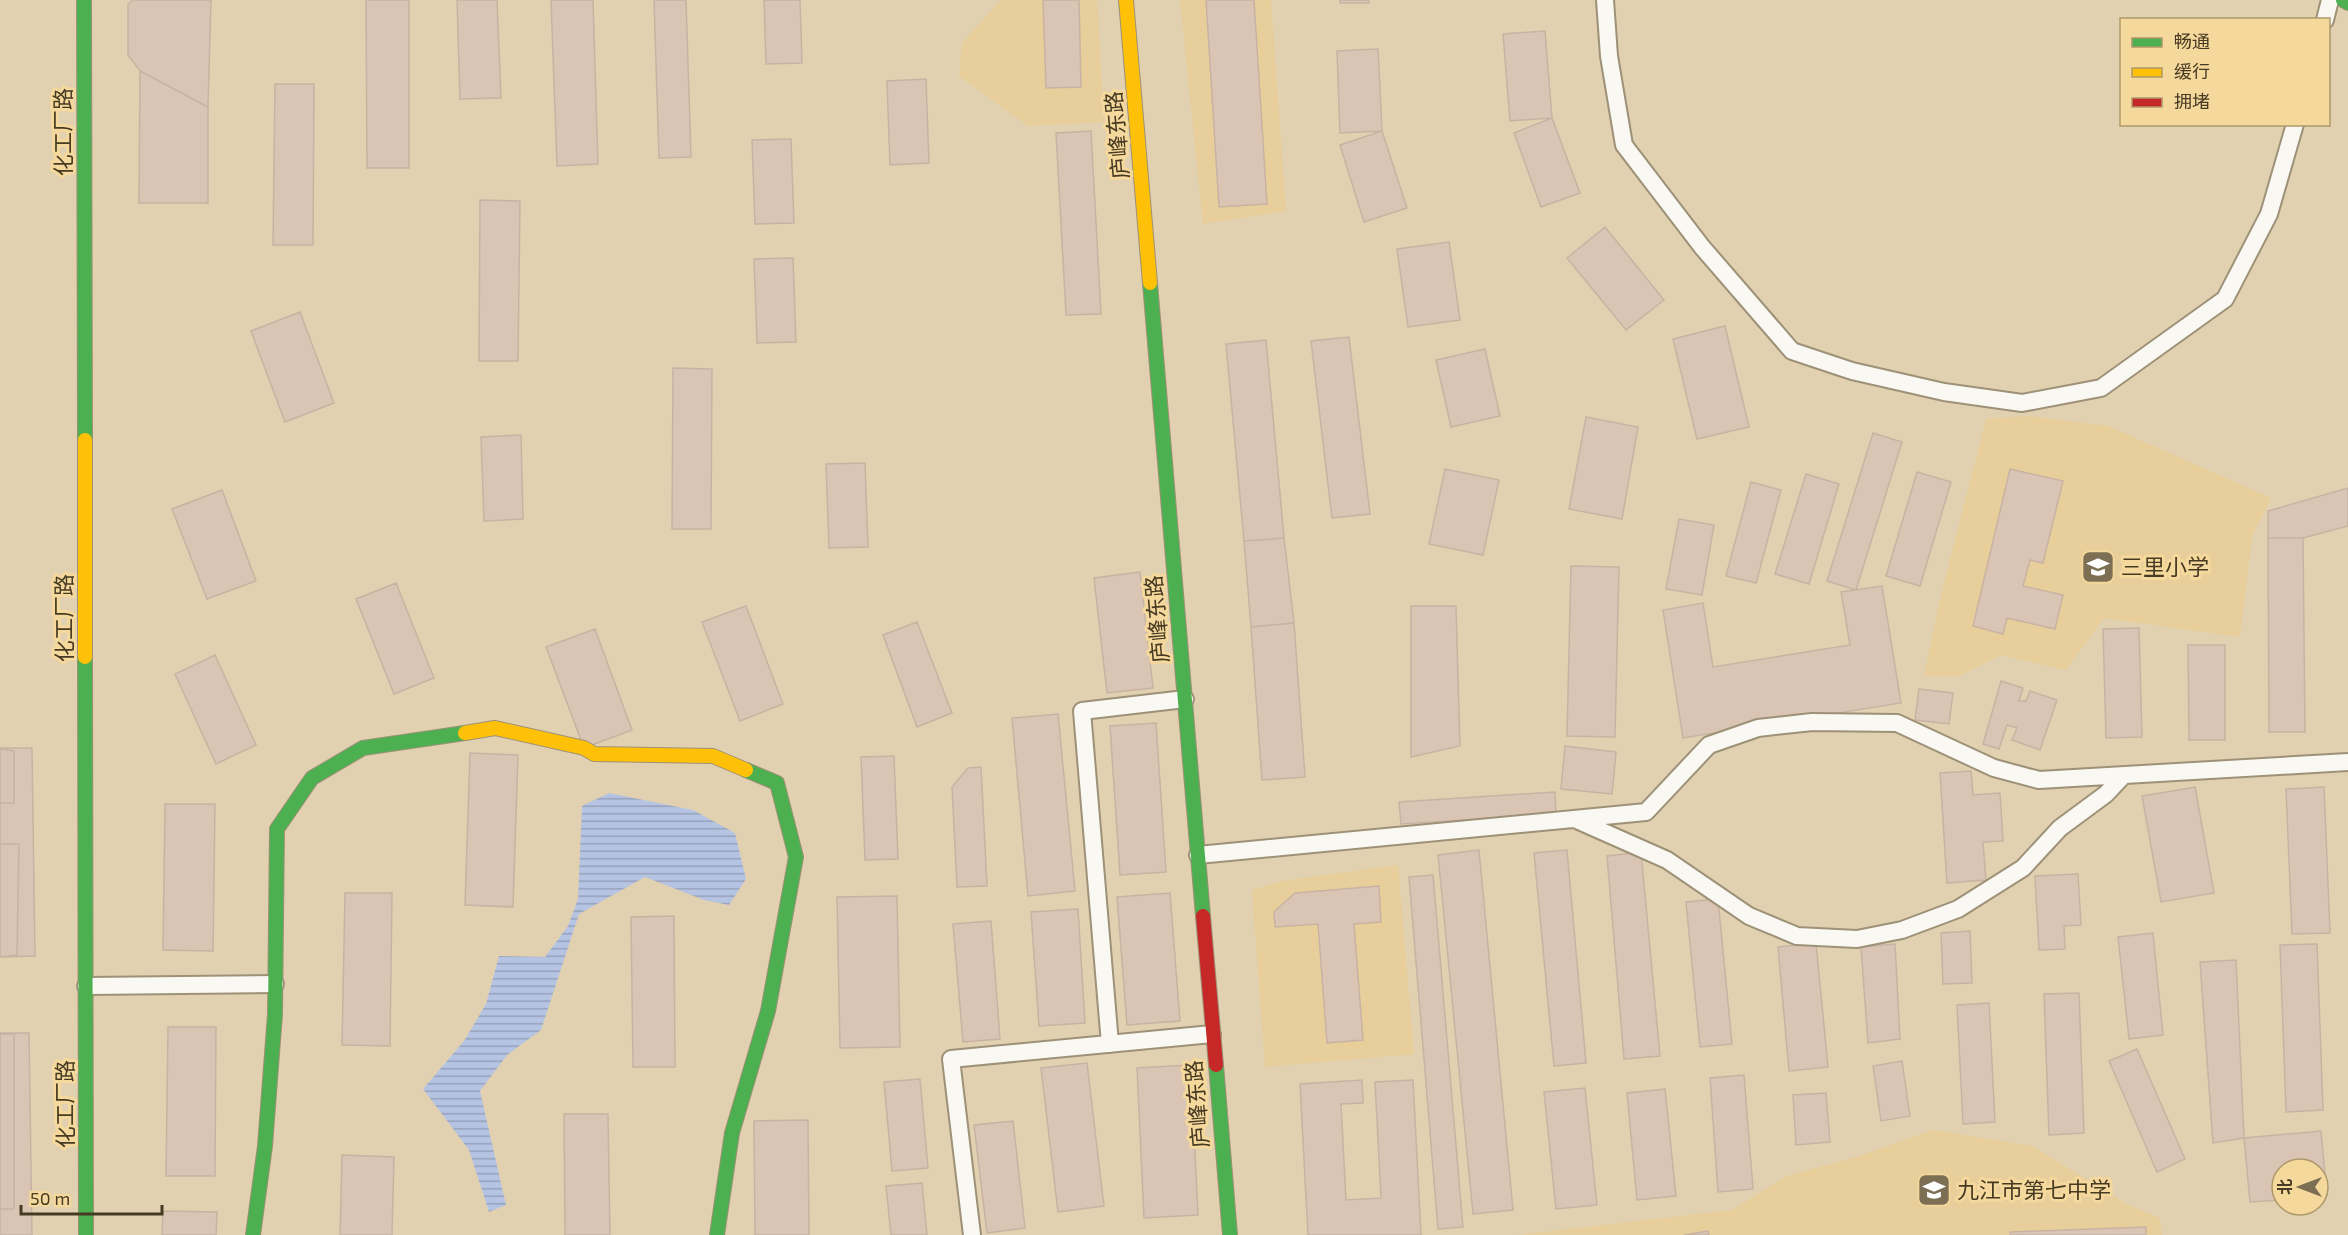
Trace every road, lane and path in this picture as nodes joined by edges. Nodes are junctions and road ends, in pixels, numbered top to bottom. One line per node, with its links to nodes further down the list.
1 (84, 0): 15 (street, 化工厂路)
2 (1126, 0): 9 (street, 庐峰东路)
3 (1605, 0): 8 (street)
4 (2330, 0): 7 (street)
5 (2343, 0): 6 (street)
6 (2348, 3)
7 (2326, 18)
8 (2294, 126)
9 (1185, 699): 13 (street, 庐峰东路); 17 (street)
10 (2348, 762): 11 (street)
11 (2123, 776): 12 (street); 12 (street)
12 (1578, 821): 13 (street)
13 (1198, 855): 16 (street, 庐峰东路)
14 (275, 984): 15 (street); 19 (street); 20 (street)
15 (86, 986): 18 (street, 化工厂路)
16 (1212, 1034): 17 (street); 22 (street, 庐峰东路)
17 (1110, 1044): 21 (street)
18 (86, 1235)
19 (253, 1235)
20 (717, 1235)
21 (972, 1235)
22 (1230, 1235)

